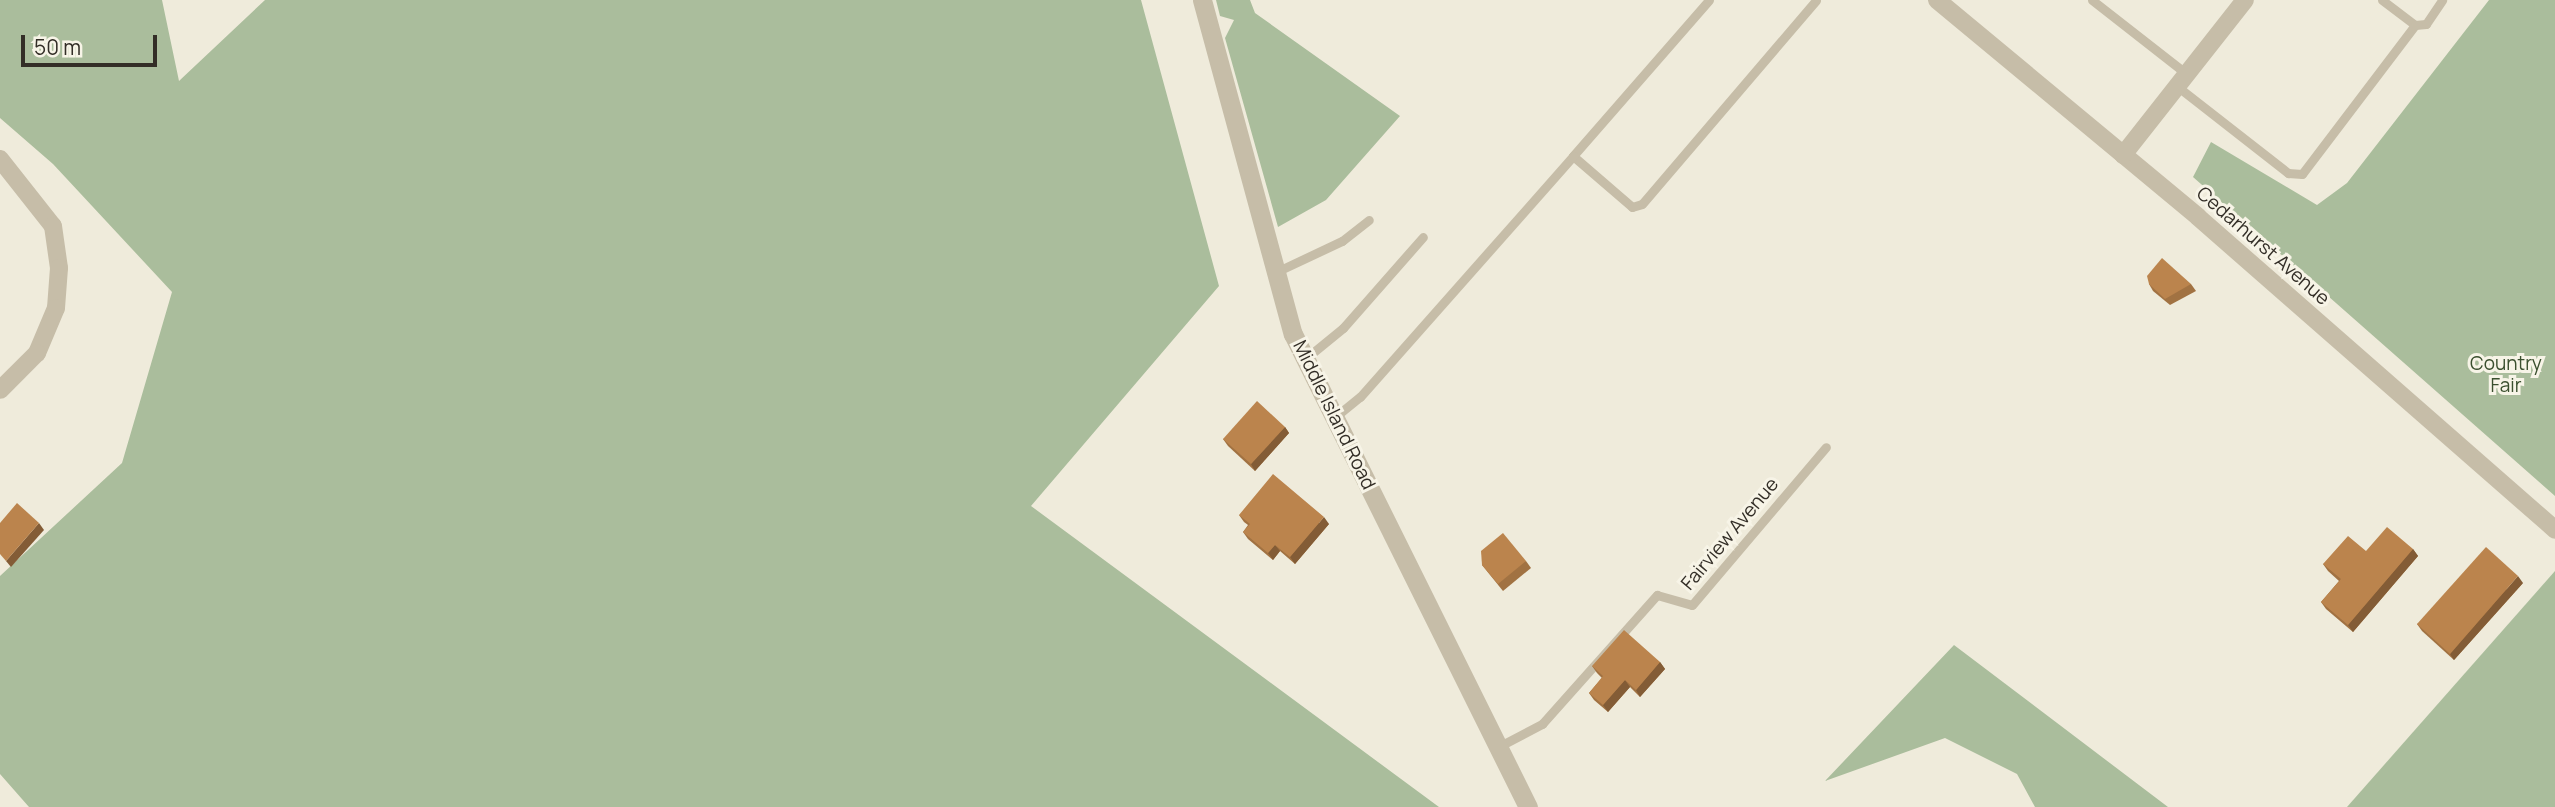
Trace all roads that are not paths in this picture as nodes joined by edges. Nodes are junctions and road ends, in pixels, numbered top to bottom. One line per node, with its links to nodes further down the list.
1 (1202, 0): 16 (street, Middle Island Road)
2 (1709, 0): 12 (lane)
3 (1816, 0): 12 (lane)
4 (2092, 0): 10 (lane)
5 (2245, 0): 10 (street)
6 (2382, 0): 9 (lane)
7 (2442, 0): 9 (lane)
8 (1943, 2): 11 (street, Cedarhurst Avenue)
9 (2415, 25): 10 (lane)
10 (2183, 81): 11 (street)
11 (2123, 155): 21 (street, Cedarhurst Avenue)
12 (1573, 156): 19 (lane)
13 (0, 159): 18 (street)
14 (1369, 220): 16 (lane)
15 (1423, 237): 17 (lane)
16 (1276, 272): 17 (street, Middle Island Road)
17 (1305, 359): 19 (street, Middle Island Road)
18 (0, 390)
19 (1335, 417): 22 (street, Middle Island Road)
20 (1826, 447): 22 (lane, Fairview Avenue)
21 (2555, 530)
22 (1498, 747): 23 (street, Middle Island Road)
23 (1528, 807)

